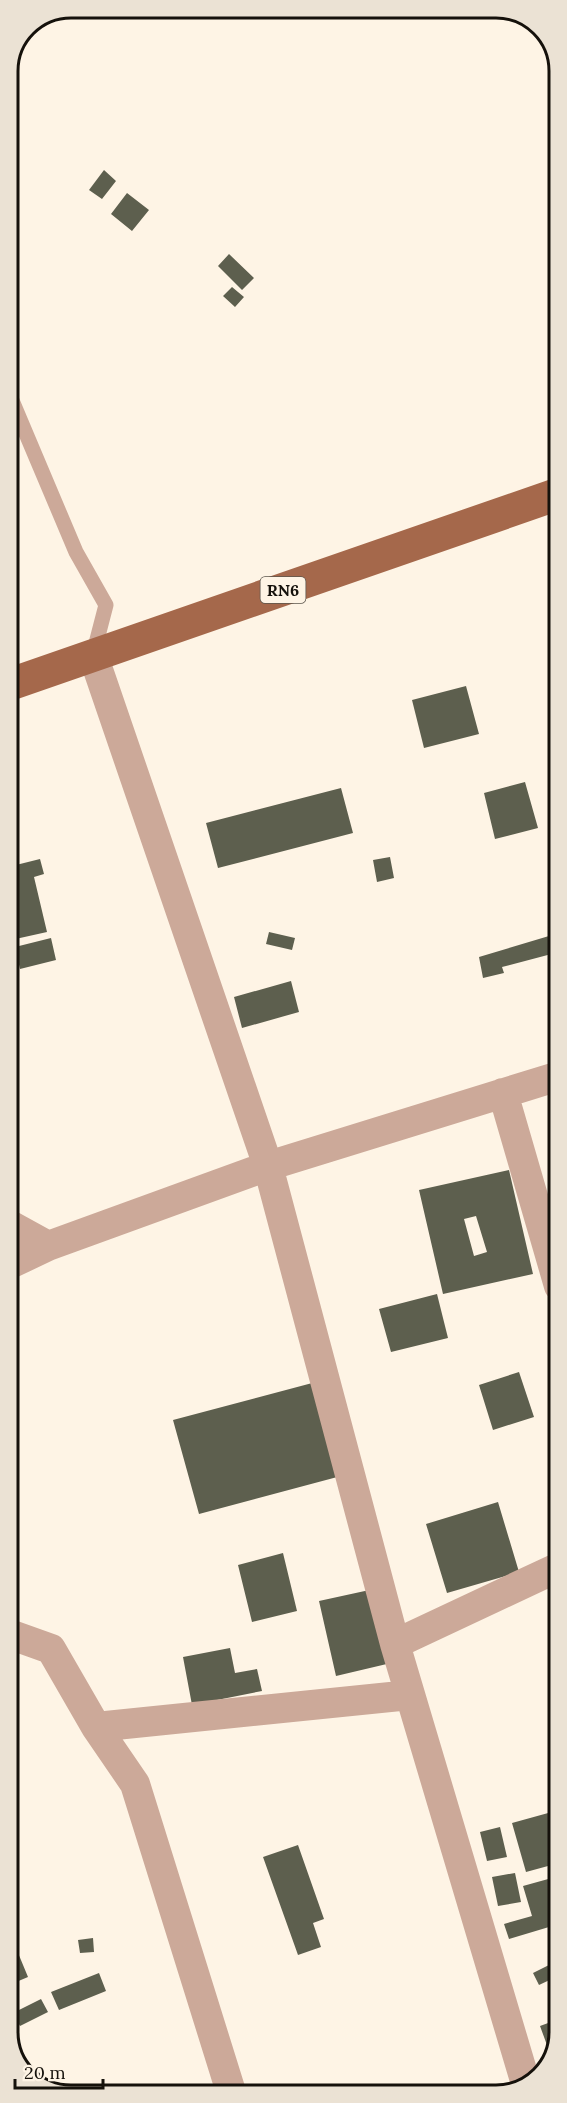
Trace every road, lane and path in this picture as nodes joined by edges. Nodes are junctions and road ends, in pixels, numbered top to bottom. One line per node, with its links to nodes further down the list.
1 (18, 415): 3 (lane)
2 (549, 497): 3 (main road, RN6)
3 (93, 655): 4 (main road, RN6); 7 (street)
4 (18, 681)
5 (549, 1079): 6 (street)
6 (503, 1093): 7 (street); 10 (street)
7 (268, 1166): 9 (street); 14 (street)
8 (18, 1230): 9 (street)
9 (48, 1246): 11 (street)
10 (549, 1252)
11 (18, 1260)
12 (549, 1572): 14 (street)
13 (18, 1637): 16 (street)
14 (395, 1644): 15 (street)
15 (410, 1695): 16 (street); 17 (street)
16 (96, 1727): 18 (street)
17 (524, 2077)
18 (229, 2085)

